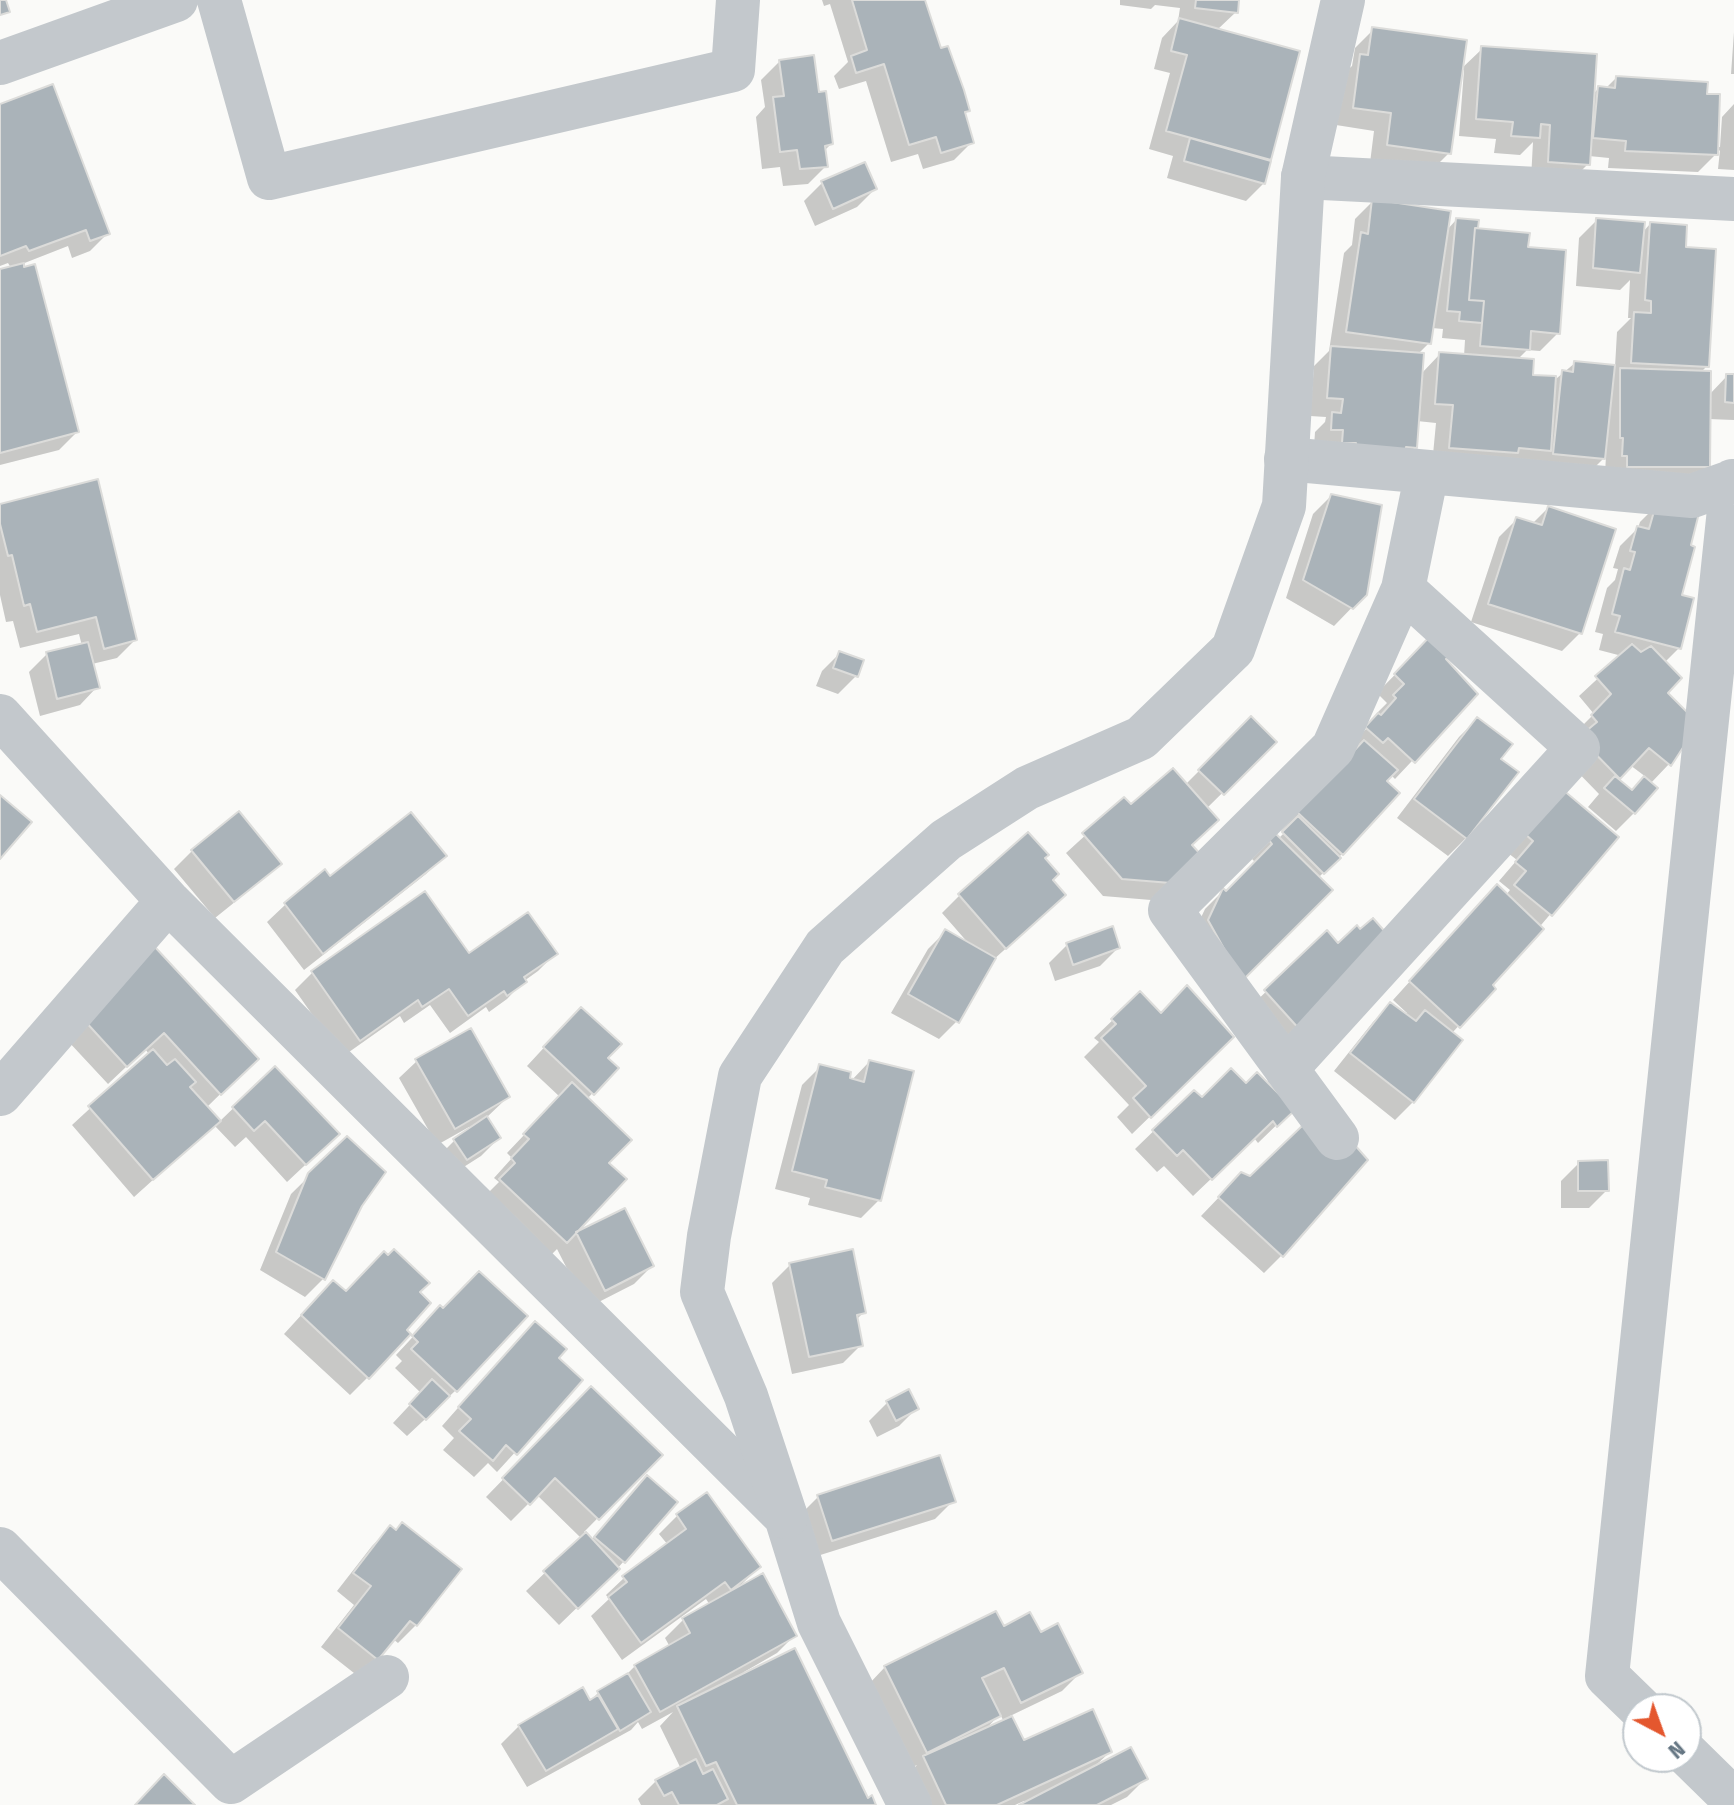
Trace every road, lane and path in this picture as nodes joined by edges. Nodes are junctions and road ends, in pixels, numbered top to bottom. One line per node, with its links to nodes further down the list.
1 (176, 0): 5 (street)
2 (219, 0): 3 (street)
3 (738, 0)
4 (1343, 0): 6 (street)
5 (0, 63)
6 (1303, 177): 7 (street); 8 (street)
7 (1734, 199)
8 (1286, 459): 9 (street); 17 (street)
9 (1427, 472): 10 (street); 11 (street)
10 (1733, 481): 20 (street)
11 (1403, 589): 14 (street); 14 (street)
12 (0, 716): 13 (street)
13 (168, 901): 15 (street); 17 (street)
14 (1286, 1069): 16 (street)
15 (0, 1094)
16 (1337, 1138)
17 (786, 1517): 23 (street)
18 (0, 1549): 19 (street)
19 (387, 1677)
20 (1625, 1693)
21 (1702, 1769): 22 (street)
22 (1734, 1800)
23 (910, 1805)

